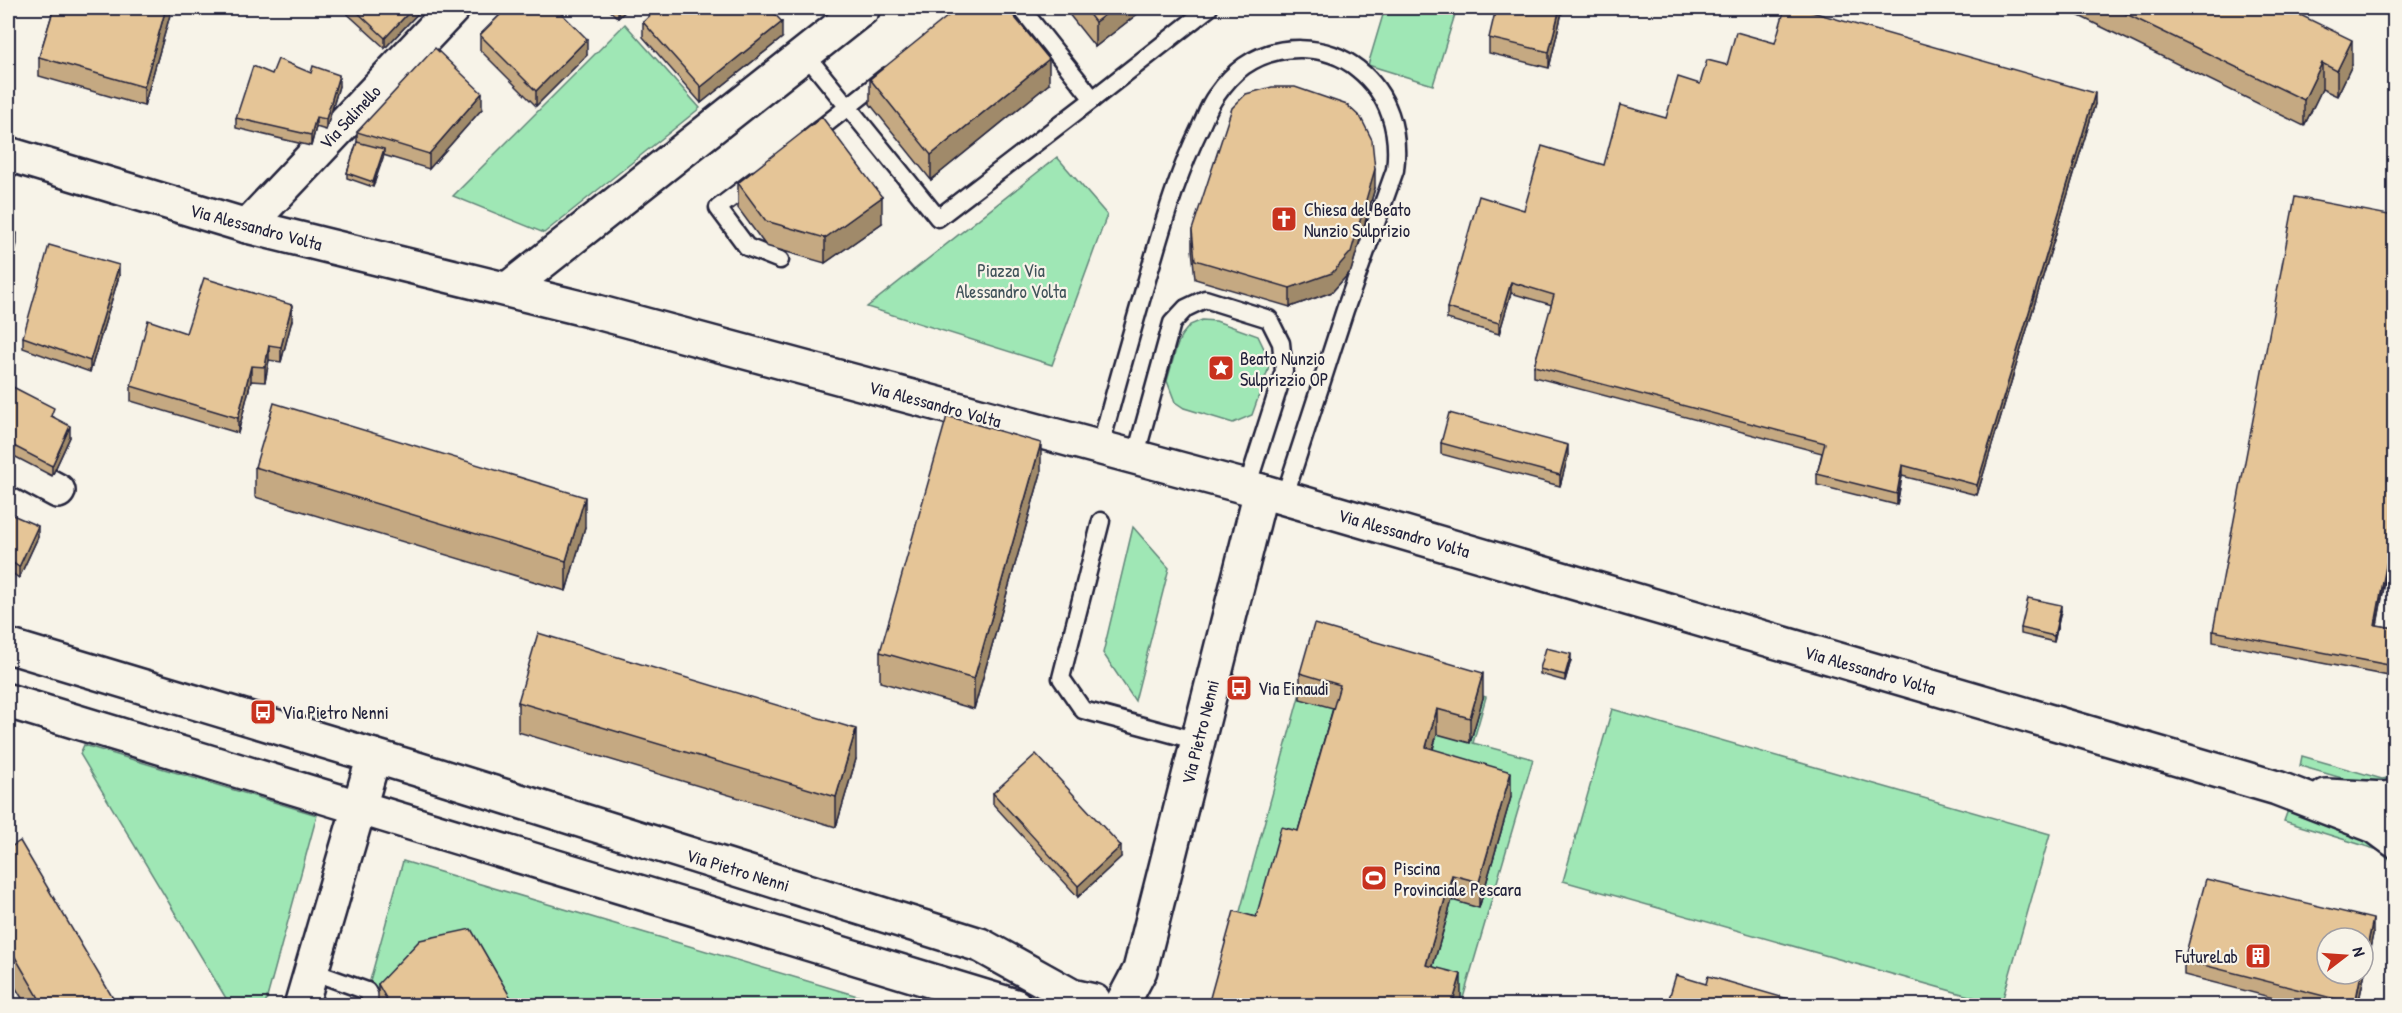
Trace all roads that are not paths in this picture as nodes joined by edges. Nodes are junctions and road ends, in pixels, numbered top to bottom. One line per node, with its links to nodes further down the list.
1 (453, 8): 12 (street, Via Salinello)
2 (864, 8): 5 (street)
3 (1022, 8): 7 (lane)
4 (1209, 8): 7 (lane)
5 (805, 54): 8 (lane); 14 (street)
6 (903, 65): 8 (lane)
7 (1093, 99): 8 (lane)
8 (848, 107): 9 (lane)
9 (801, 144)
10 (8, 154): 12 (street, Via Alessandro Volta)
11 (764, 172): 13 (lane)
12 (247, 226): 14 (street, Via Alessandro Volta)
13 (780, 260)
14 (508, 289): 15 (street, Via Alessandro Volta)
15 (1100, 448): 16 (street, Via Alessandro Volta); 19 (lane)
16 (1135, 458): 19 (street, Via Alessandro Volta); 19 (lane)
17 (8, 464): 18 (street)
18 (58, 491)
19 (1264, 492): 23 (street, Via Pietro Nenni); 25 (street, Via Alessandro Volta)
20 (1101, 521): 23 (lane)
21 (8, 646): 24 (street, Via Pietro Nenni)
22 (8, 701): 27 (street)
23 (1198, 741): 30 (street, Via Pietro Nenni)
24 (374, 756): 27 (street); 30 (street, Via Pietro Nenni)
25 (2294, 794): 26 (street, Via Alessandro Volta); 28 (street, Via Alessandro Volta)
26 (2394, 797)
27 (359, 807): 29 (street); 33 (street)
28 (2394, 840)
29 (311, 971): 31 (street); 32 (lane)
30 (1107, 1004)
31 (301, 1005)
32 (375, 1005)
33 (1015, 1005)

